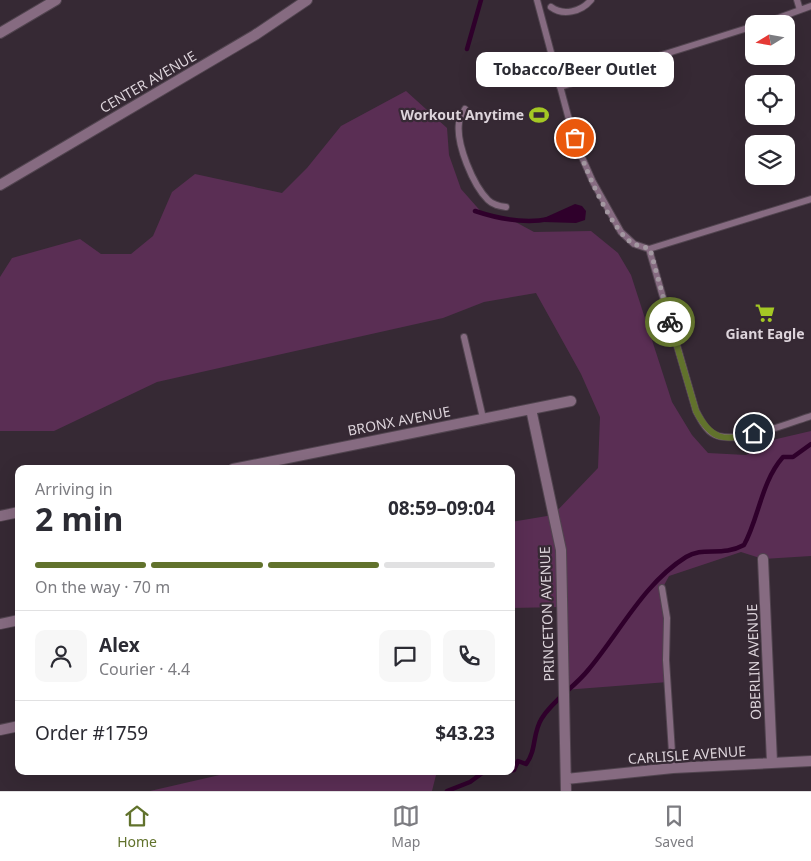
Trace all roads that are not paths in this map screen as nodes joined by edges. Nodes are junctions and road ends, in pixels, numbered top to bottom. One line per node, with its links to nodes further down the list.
1 (56, 0): 11 (street)
2 (307, 0): 14 (street, CENTER AVENUE)
3 (537, 0): 12 (lane)
4 (591, 0): 7 (lane)
5 (797, 0): 8 (lane)
6 (811, 6): 8 (lane)
7 (550, 7)
8 (800, 10): 9 (lane)
9 (786, 15)
10 (745, 29): 12 (lane)
11 (0, 33)
12 (560, 87): 17 (lane)
13 (465, 109): 16 (lane)
14 (0, 185)
15 (811, 199): 17 (lane)
16 (506, 207)
17 (650, 249): 21 (lane)
18 (464, 337): 22 (lane)
19 (571, 401): 20 (street, BRONX AVENUE)
20 (531, 409): 22 (street, BRONX AVENUE); 35 (street, PRINCETON AVENUE)
21 (811, 416)
22 (483, 418): 23 (street, BRONX AVENUE)
23 (253, 465)
24 (15, 513): 25 (street)
25 (0, 516)
26 (763, 560): 33 (street, OBERLIN AVENUE)
27 (662, 588): 34 (lane)
28 (15, 621): 29 (street)
29 (0, 624)
30 (15, 727): 31 (street)
31 (0, 730)
32 (811, 761): 33 (street, CARLISLE AVENUE)
33 (772, 762): 34 (street, CARLISLE AVENUE)
34 (673, 768): 35 (street, CARLISLE AVENUE)
35 (566, 779): 36 (street, PRINCETON AVENUE)
36 (566, 791)

